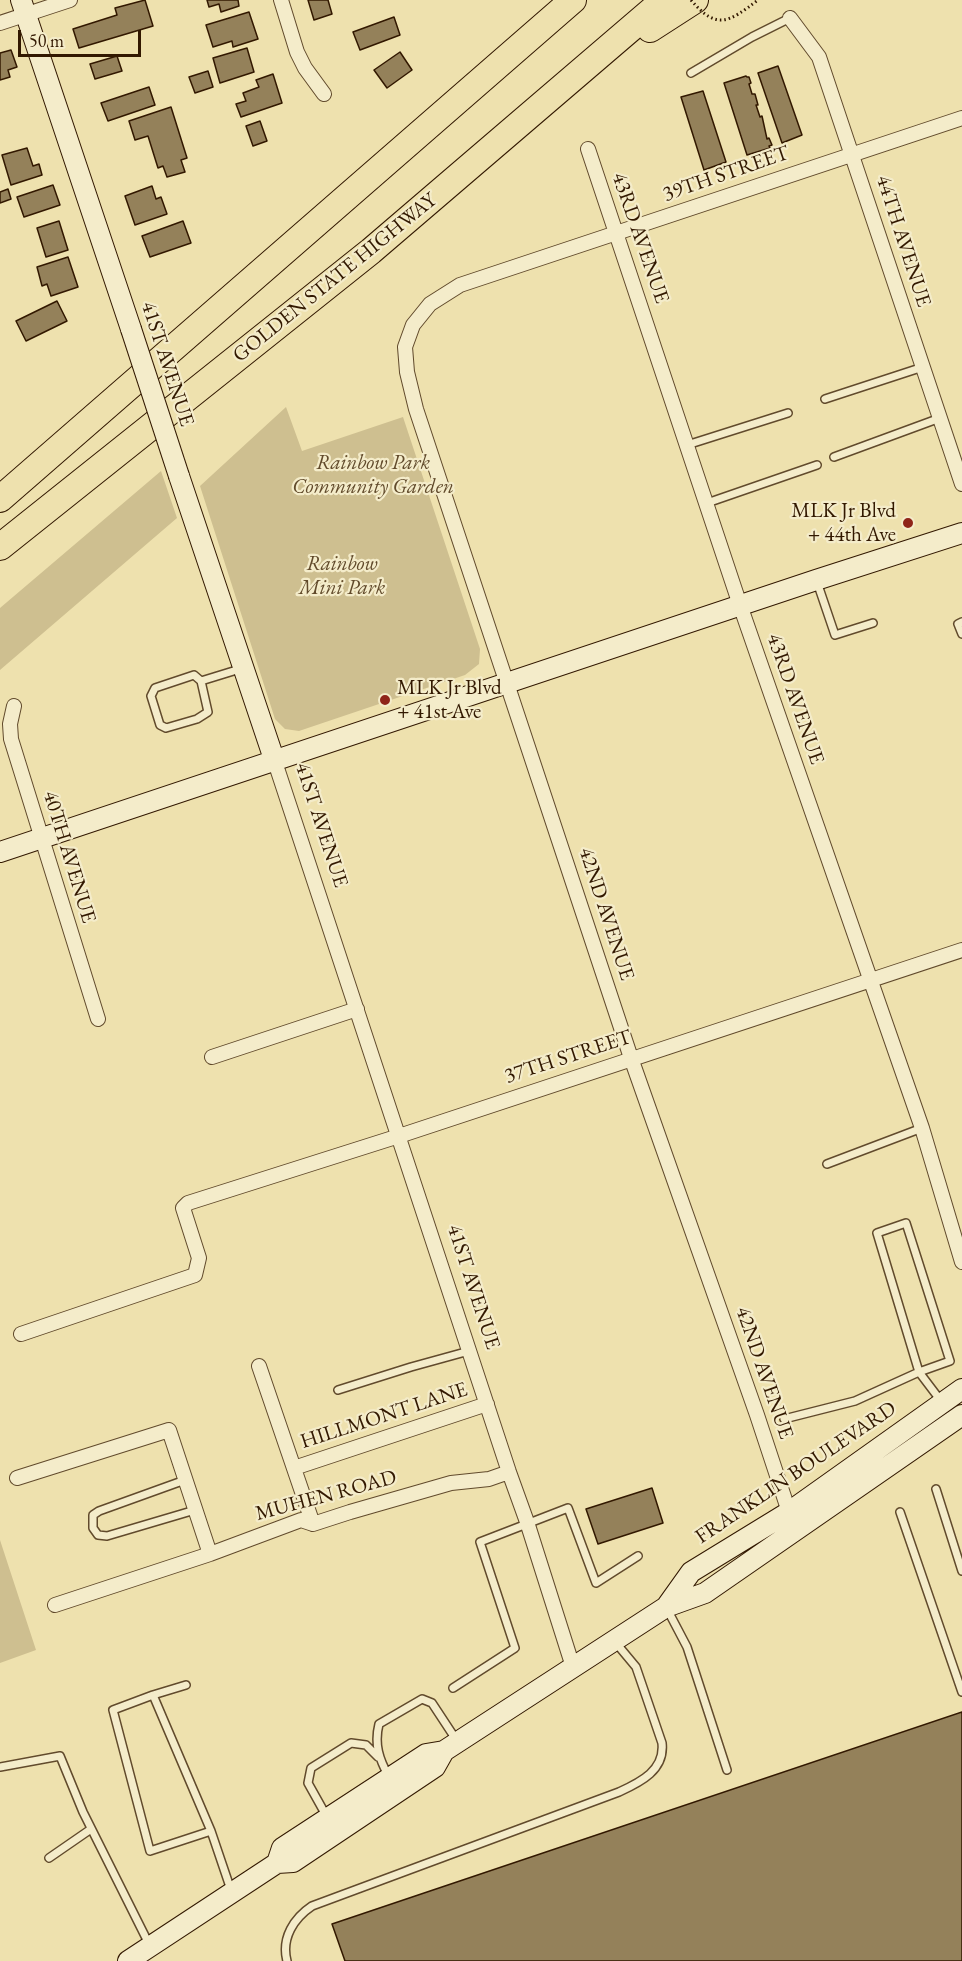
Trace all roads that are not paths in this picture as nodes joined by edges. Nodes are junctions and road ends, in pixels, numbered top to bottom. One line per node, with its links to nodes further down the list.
1 (70, 0): 6 (street)
2 (280, 0): 11 (street)
3 (573, 0): 25 (highway)
4 (664, 0): 9 (highway, GOLDEN STATE HIGHWAY)
5 (695, 0): 9 (highway)
6 (23, 8): 8 (street); 34 (street, 41ST AVENUE, bridge)
7 (790, 18): 10 (lane); 14 (street, 44TH AVENUE)
8 (0, 23)
9 (578, 74): 28 (highway, GOLDEN STATE HIGHWAY)
10 (691, 74)
11 (324, 94)
12 (962, 118): 14 (street, 39TH STREET)
13 (588, 149): 15 (street, 43RD AVENUE)
14 (851, 154): 15 (street, 39TH STREET); 17 (street, 44TH AVENUE)
15 (617, 233): 16 (street, 39TH STREET); 21 (street, 43RD AVENUE)
16 (413, 325): 36 (street, 42ND AVENUE)
17 (923, 367): 18 (lane); 20 (street, 44TH AVENUE)
18 (825, 399)
19 (788, 413): 21 (lane)
20 (940, 418): 22 (lane); 24 (street, 44TH AVENUE)
21 (687, 445): 26 (street, 43RD AVENUE)
22 (834, 457)
23 (817, 465): 26 (lane)
24 (962, 484)
25 (0, 498)
26 (707, 503): 30 (street, 43RD AVENUE)
27 (962, 534): 29 (street)
28 (0, 547)
29 (816, 580): 30 (street); 32 (lane)
30 (740, 605): 36 (street); 42 (street, 43RD AVENUE)
31 (962, 622): 33 (lane)
32 (873, 623)
33 (962, 634)
34 (243, 668): 35 (lane); 38 (street, 41ST AVENUE)
35 (201, 681): 35 (lane)
36 (508, 684): 38 (street); 46 (street, 42ND AVENUE)
37 (14, 706): 39 (street, 40TH AVENUE)
38 (275, 762): 39 (street); 43 (street, 41ST AVENUE)
39 (42, 839): 40 (street); 44 (street, 40TH AVENUE)
40 (0, 852)
41 (962, 950): 42 (street, 37TH STREET)
42 (870, 980): 46 (street, 37TH STREET); 47 (street, 43RD AVENUE)
43 (357, 1009): 45 (street); 48 (street, 41ST AVENUE)
44 (98, 1019)
45 (212, 1058)
46 (632, 1058): 48 (street, 37TH STREET); 68 (street, 42ND AVENUE)
47 (922, 1128): 49 (lane); 50 (street, 43RD AVENUE)
48 (399, 1136): 52 (street, 37TH STREET); 53 (street, 41ST AVENUE)
49 (827, 1164)
50 (957, 1228): 51 (street, 43RD AVENUE)
51 (962, 1262)
52 (21, 1334)
53 (469, 1352): 57 (lane); 59 (street, 41ST AVENUE)
54 (259, 1366): 62 (street, HILLMONT LANE)
55 (919, 1372): 55 (lane); 58 (lane); 61 (lane)
56 (962, 1389): 58 (street, FRANKLIN BOULEVARD)
57 (338, 1390)
58 (943, 1402): 68 (street, FRANKLIN BOULEVARD)
59 (487, 1404): 62 (street, HILLMONT LANE); 63 (street, 41ST AVENUE)
60 (962, 1415): 76 (street, FRANKLIN BOULEVARD)
61 (784, 1419)
62 (294, 1468): 71 (street, HILLMONT LANE)
63 (509, 1472): 70 (street, 41ST AVENUE); 71 (street, MUHEN ROAD)
64 (17, 1478): 65 (street)
65 (185, 1480): 67 (street); 67 (lane)
66 (936, 1489): 74 (lane)
67 (195, 1510): 72 (street)
68 (789, 1512): 76 (street, FRANKLIN BOULEVARD)
69 (900, 1512): 81 (lane)
70 (527, 1522): 73 (lane); 78 (street, 41ST AVENUE); 80 (lane)
71 (313, 1524): 72 (street, MUHEN ROAD)
72 (210, 1554): 75 (street, MUHEN ROAD)
73 (638, 1556)
74 (962, 1571)
75 (56, 1605)
76 (666, 1607): 77 (street, FRANKLIN BOULEVARD); 86 (lane)
77 (614, 1640): 78 (street, FRANKLIN BOULEVARD); 96 (lane)
78 (573, 1667): 83 (street, FRANKLIN BOULEVARD)
79 (186, 1685): 82 (lane)
80 (453, 1688)
81 (962, 1692)
82 (153, 1695): 90 (lane); 90 (lane)
83 (451, 1747): 84 (lane); 87 (street, FRANKLIN BOULEVARD); 92 (street, FRANKLIN BOULEVARD)
84 (378, 1757): 87 (lane); 88 (lane)
85 (0, 1767): 89 (lane)
86 (727, 1770)
87 (389, 1777): 88 (street, FRANKLIN BOULEVARD)
88 (327, 1817): 92 (street, FRANKLIN BOULEVARD)
89 (91, 1829): 91 (lane); 94 (lane)
90 (211, 1831): 93 (lane)
91 (49, 1858)
92 (276, 1863): 93 (street, FRANKLIN BOULEVARD)
93 (232, 1892): 94 (street, FRANKLIN BOULEVARD)
94 (150, 1946): 95 (street, FRANKLIN BOULEVARD)
95 (128, 1961)
96 (287, 1961)

